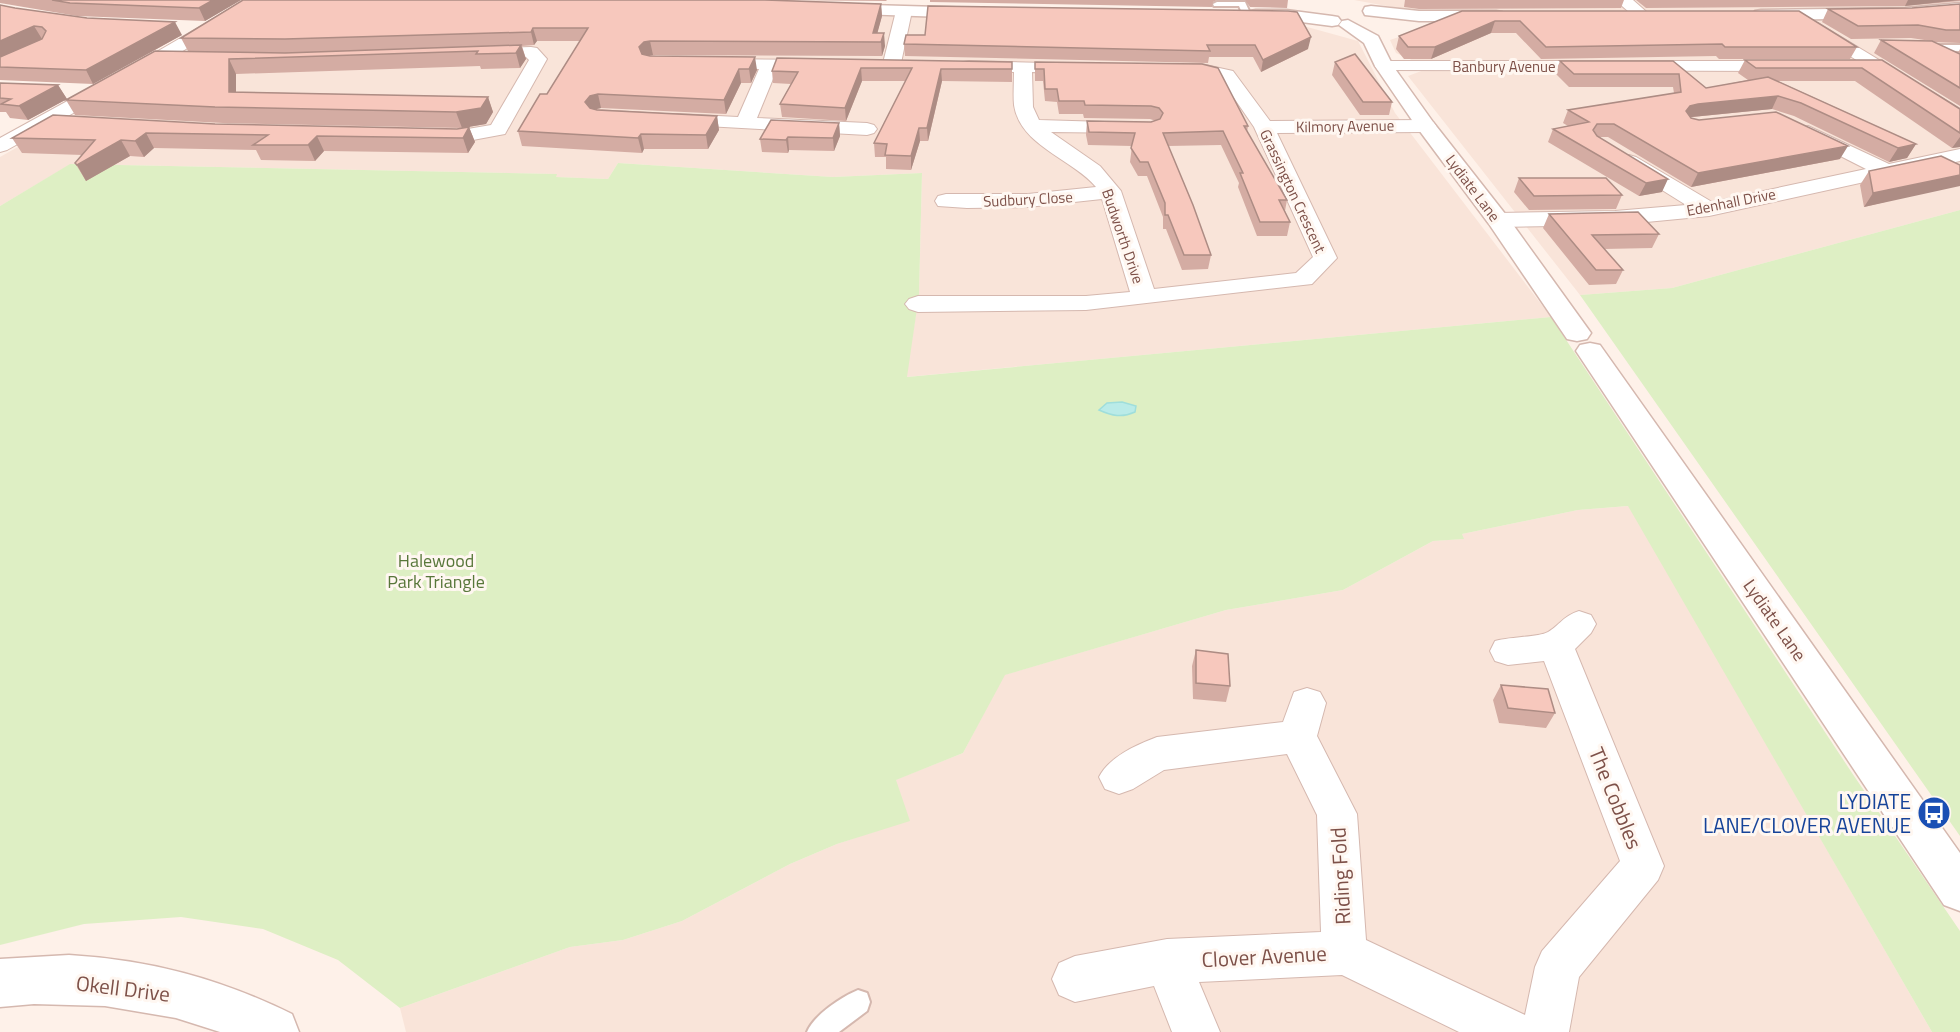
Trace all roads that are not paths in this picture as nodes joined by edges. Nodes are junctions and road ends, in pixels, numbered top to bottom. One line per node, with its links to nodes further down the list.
1 (257, 0): 16 (street)
2 (1217, 4): 10 (lane)
3 (1621, 8): 11 (street)
4 (1960, 8): 13 (street)
5 (824, 9): 6 (street)
6 (904, 11): 7 (street); 26 (street)
7 (990, 13)
8 (1200, 14): 10 (street)
9 (1351, 14): 10 (street); 14 (street); 33 (street, Lydiate Lane)
10 (1247, 15)
11 (1648, 15)
12 (1750, 15): 13 (street)
13 (1797, 15): 18 (street)
14 (1513, 16)
15 (177, 27): 16 (street)
16 (209, 28): 23 (street)
17 (1911, 45): 20 (street)
18 (1847, 46): 19 (street); 36 (street)
19 (1879, 46)
20 (1930, 48): 21 (lane); 31 (street)
21 (1960, 48)
22 (466, 53): 53 (street)
23 (159, 58): 24 (street); 41 (street)
24 (193, 58)
25 (870, 63): 26 (street)
26 (892, 63): 30 (street)
27 (694, 64): 28 (street)
28 (770, 64): 29 (street); 47 (street)
29 (837, 64)
30 (916, 64)
31 (1960, 64)
32 (952, 65): 37 (street)
33 (1384, 66): 34 (street, Banbury Avenue); 49 (street, Lydiate Lane)
34 (1806, 66)
35 (1842, 66): 36 (street)
36 (1877, 66): 42 (street)
37 (1023, 68): 38 (street); 48 (street)
38 (1094, 68)
39 (1153, 69): 51 (street, Grassington Crescent)
40 (64, 91): 41 (street)
41 (97, 92): 44 (street)
42 (1960, 117)
43 (656, 119): 47 (street)
44 (42, 121): 46 (street); 54 (street)
45 (1786, 122): 57 (street)
46 (78, 123)
47 (745, 123): 52 (street)
48 (1032, 126): 50 (street); 58 (street, Budworth Drive)
49 (1426, 126): 51 (street, Kilmory Avenue); 61 (street, Lydiate Lane)
50 (1150, 127)
51 (1264, 127): 62 (street, Grassington Crescent)
52 (869, 128)
53 (416, 135)
54 (0, 146)
55 (1610, 149): 60 (street)
56 (1960, 155): 57 (street, Edenhall Drive)
57 (1885, 170): 60 (street, Edenhall Drive)
58 (1110, 191): 59 (street, Sudbury Close); 62 (street, Budworth Drive)
59 (946, 201)
60 (1709, 209): 61 (street, Edenhall Drive)
61 (1498, 220): 66 (street, Lydiate Lane)
62 (1144, 298): 63 (street, Grassington Crescent)
63 (918, 304)
64 (1508, 651): 76 (street, The Cobbles)
65 (1119, 777): 67 (street, Riding Fold)
66 (1960, 890)
67 (1344, 953): 68 (street, Clover Avenue); 75 (street, Clover Avenue)
68 (1167, 960): 69 (street, Clover Avenue); 74 (street)
69 (1075, 979)
70 (0, 983): 72 (street, Okell Drive)
71 (858, 1002): 73 (lane)
72 (274, 1032)
73 (819, 1032)
74 (1196, 1032)
75 (1510, 1032)
76 (1545, 1032)

